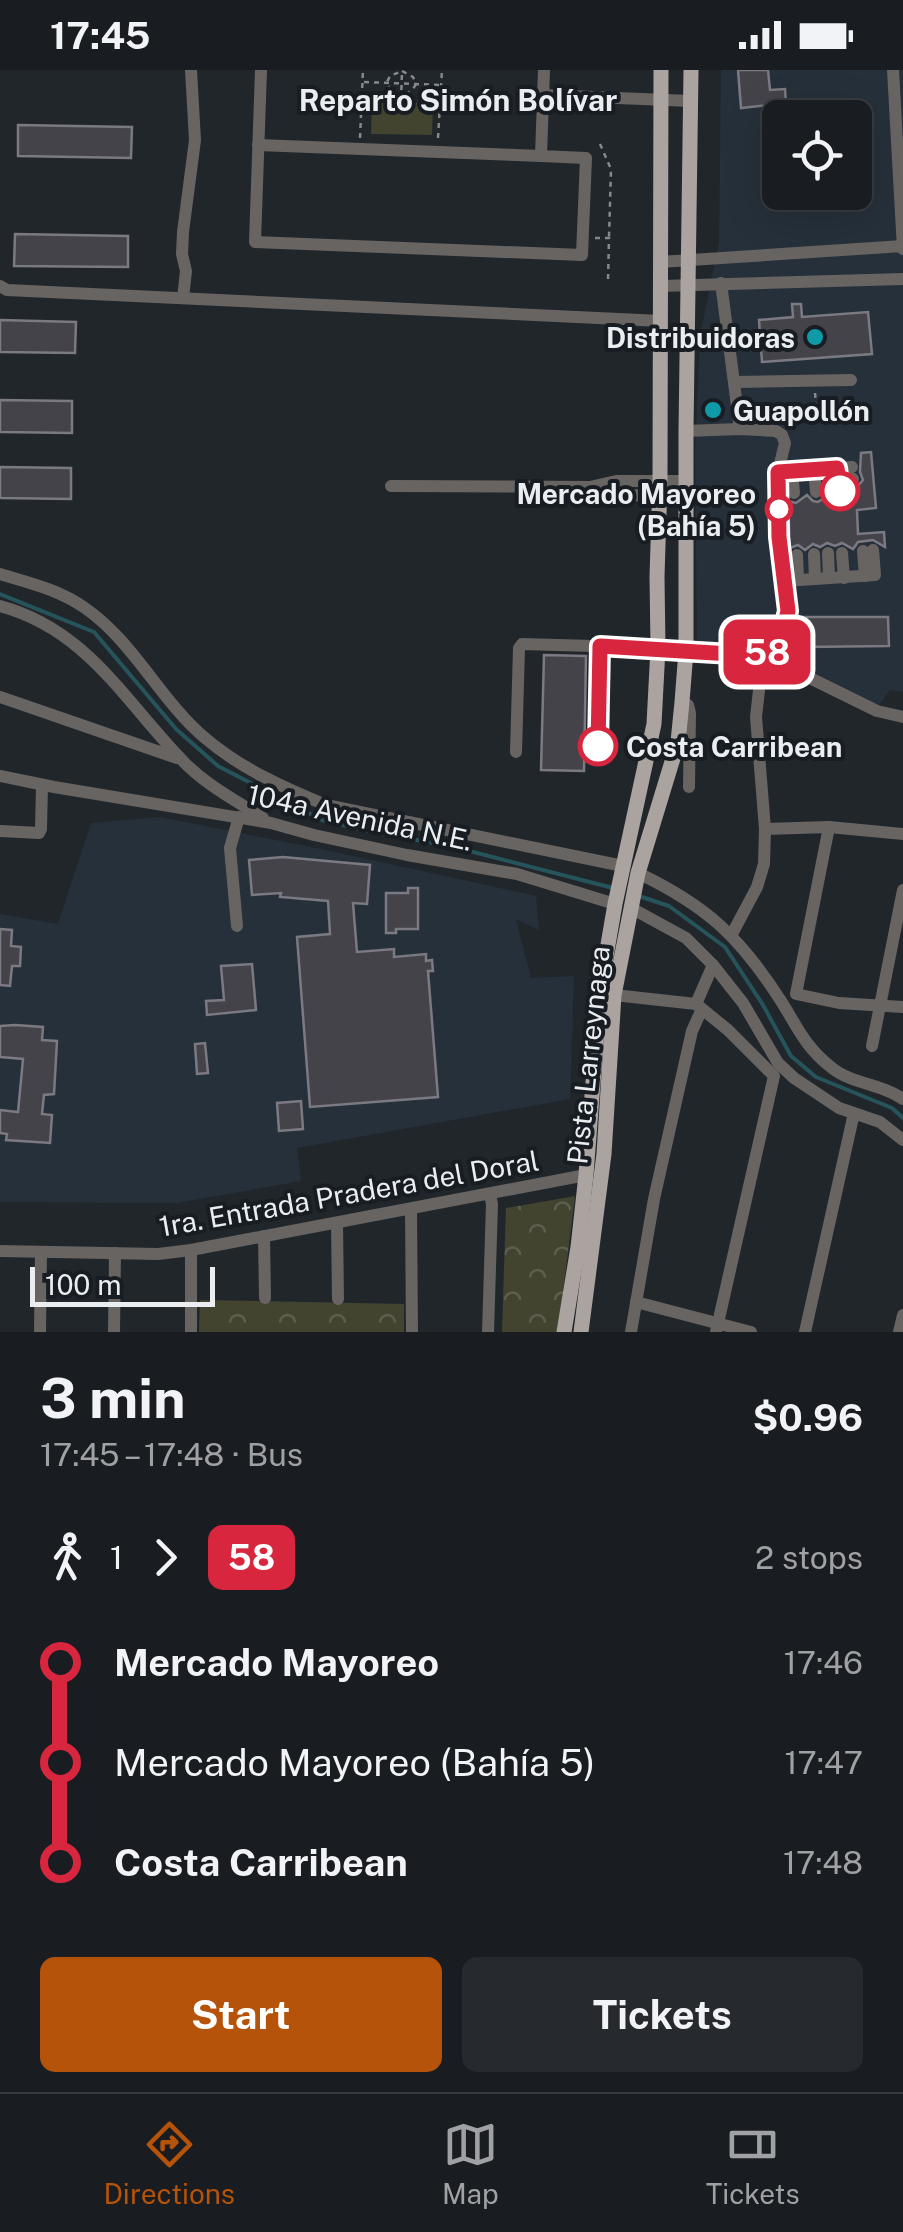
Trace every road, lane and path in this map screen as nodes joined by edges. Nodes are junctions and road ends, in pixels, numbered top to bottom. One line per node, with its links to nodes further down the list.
1 (191, 70): 35 (street)
2 (261, 70): 20 (street)
3 (363, 70): 10 (path)
4 (442, 70): 14 (path)
5 (544, 70): 15 (street)
6 (660, 70): 17 (main road, Pista Larreynaga)
7 (691, 70): 18 (main road, Pista Larreynaga)
8 (893, 70): 26 (street)
9 (402, 71): 11 (path); 12 (path); 13 (path)
10 (362, 82): 11 (path); 21 (path)
11 (386, 82): 12 (path); 16 (path)
12 (402, 83): 13 (path); 16 (path)
13 (416, 84): 14 (path); 16 (path)
14 (441, 84): 22 (path)
15 (543, 95): 17 (street); 23 (street)
16 (401, 98)
17 (660, 100): 18 (street); 28 (main road, Pista Larreynaga)
18 (691, 101): 27 (main road, Pista Larreynaga)
19 (600, 144): 25 (path)
20 (258, 145): 21 (street); 24 (street)
21 (360, 149): 22 (street)
22 (438, 152): 23 (street)
23 (541, 156): 24 (street)
24 (583, 238): 25 (path)
25 (609, 238): 30 (path)
26 (903, 247): 27 (street)
27 (688, 260): 28 (street); 32 (main road, Pista Larreynaga)
28 (660, 262): 34 (main road, Pista Larreynaga)
29 (903, 278): 31 (street)
30 (608, 282)
31 (721, 283): 32 (street); 38 (street)
32 (688, 285): 34 (street); 42 (main road, Pista Larreynaga)
33 (0, 286): 35 (street)
34 (661, 286): 36 (main road, Pista Larreynaga)
35 (183, 298): 36 (street)
36 (660, 321): 46 (main road, Pista Larreynaga)
37 (850, 380): 39 (street)
38 (736, 382): 39 (street); 41 (street)
39 (814, 382): 40 (path)
40 (817, 416)
41 (740, 429): 42 (street); 43 (street)
42 (686, 431): 45 (main road, Pista Larreynaga)
43 (821, 470): 43 (street); 49 (street)
44 (391, 486): 46 (street)
45 (686, 488): 46 (street); 53 (main road, Pista Larreynaga)
46 (659, 489): 52 (main road, Pista Larreynaga)
47 (868, 551): 49 (street)
48 (0, 574): 70 (street)
49 (817, 579): 49 (street); 54 (street)
50 (0, 606): 60 (street)
51 (600, 646): 52 (street); 58 (street); 59 (street)
52 (658, 648): 53 (street); 70 (main road, Pista Larreynaga)
53 (686, 651): 54 (street); 56 (main road, Pista Larreynaga)
54 (764, 656): 57 (street); 67 (street)
55 (0, 697): 60 (street)
56 (682, 702): 63 (street); 70 (main road, Pista Larreynaga)
57 (903, 716)
58 (598, 746)
59 (516, 752)
60 (181, 760): 65 (street)
61 (0, 776): 62 (street, 104a Avenida N.E.)
62 (42, 785): 64 (street, 104a Avenida N.E.); 68 (street)
63 (689, 786)
64 (239, 817): 65 (street, 104a Avenida N.E.); 73 (street)
65 (271, 823): 72 (street, 104a Avenida N.E.)
66 (830, 827): 67 (street); 69 (street); 78 (street)
67 (765, 829): 74 (street)
68 (0, 831)
69 (903, 834)
70 (630, 872): 72 (main road, Pista Larreynaga); 74 (street)
71 (903, 890): 78 (street)
72 (623, 904): 75 (street, 104a Avenida N.E.); 76 (main road, Pista Larreynaga); 86 (main road, Pista Larreynaga)
73 (237, 926)
74 (732, 934): 83 (street)
75 (713, 965): 77 (street); 82 (street, 104a Avenida N.E.)
76 (614, 995): 77 (street); 106 (main road, Pista Larreynaga)
77 (699, 1006): 81 (street); 97 (street)
78 (880, 1006): 79 (street); 80 (street)
79 (903, 1008)
80 (872, 1046)
81 (774, 1076): 82 (street); 99 (street)
82 (794, 1078): 84 (street)
83 (903, 1099)
84 (854, 1113): 85 (street); 109 (street)
85 (903, 1140)
86 (586, 1175): 87 (street, 1ra. Entrada Pradera del Doral); 105 (main road, Pista Larreynaga)
87 (490, 1195): 88 (street, 1ra. Entrada Pradera del Doral); 104 (street)
88 (411, 1210): 89 (street, 1ra. Entrada Pradera del Doral); 103 (street)
89 (337, 1223): 90 (street, 1ra. Entrada Pradera del Doral); 96 (street)
90 (264, 1236): 92 (street, 1ra. Entrada Pradera del Doral); 95 (street)
91 (0, 1250): 93 (street, 1ra. Entrada Pradera del Doral)
92 (191, 1250): 94 (street, 1ra. Entrada Pradera del Doral); 102 (street)
93 (41, 1252): 94 (street, 1ra. Entrada Pradera del Doral); 100 (street)
94 (115, 1253): 101 (street)
95 (264, 1298)
96 (338, 1299)
97 (636, 1302): 99 (street); 107 (street)
98 (903, 1315): 110 (street)
99 (717, 1328): 108 (street)
100 (40, 1332)
101 (114, 1332)
102 (191, 1332)
103 (412, 1332)
104 (488, 1332)
105 (564, 1332)
106 (581, 1332)
107 (630, 1332)
108 (750, 1332)
109 (805, 1332)
110 (899, 1332)

